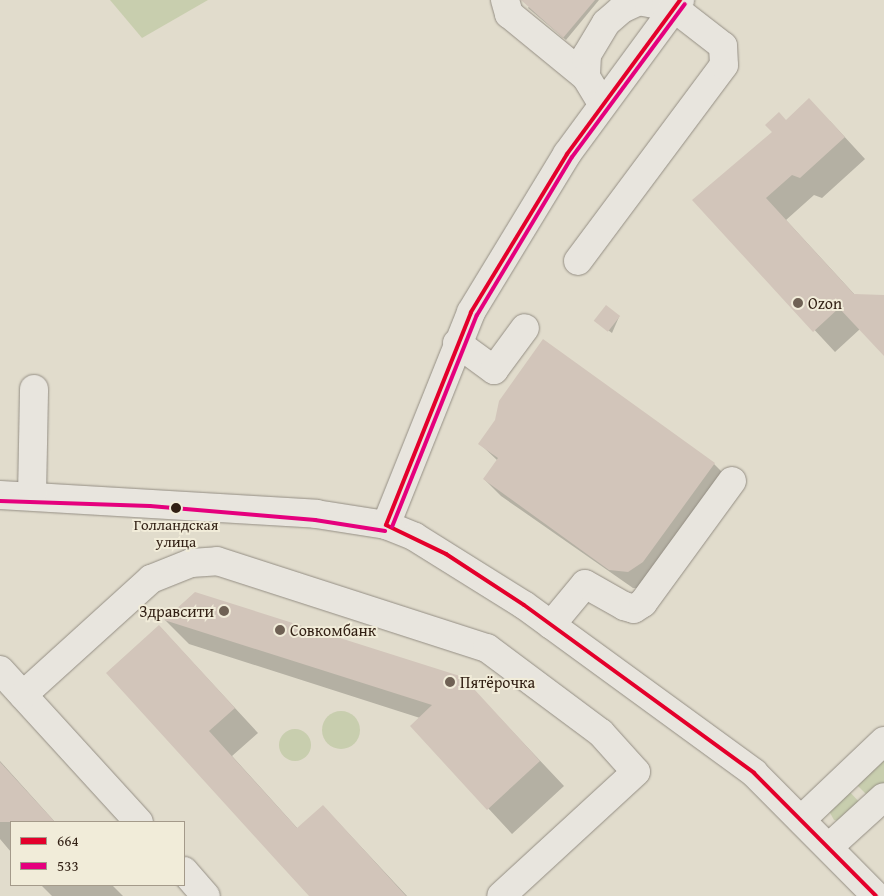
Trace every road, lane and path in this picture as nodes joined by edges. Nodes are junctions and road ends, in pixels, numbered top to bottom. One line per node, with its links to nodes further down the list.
1 (505, 0): 3 (street)
2 (677, 4): 3 (street); 4 (street); 5 (street)
3 (586, 77): 4 (street)
4 (602, 104): 7 (street)
5 (578, 261)
6 (525, 328): 7 (street)
7 (457, 343): 12 (street)
8 (34, 389): 11 (street)
9 (732, 481): 13 (street)
10 (0, 494): 11 (street)
11 (32, 496): 12 (street)
12 (386, 525): 13 (street)
13 (551, 625): 18 (street)
14 (0, 670): 15 (street)
15 (23, 695): 19 (street); 23 (street)
16 (884, 741): 18 (street)
17 (884, 797): 20 (street)
18 (802, 819): 20 (street)
19 (138, 821)
20 (829, 847): 24 (street)
21 (185, 873): 22 (street)
22 (206, 896)
23 (501, 896)
24 (876, 896)

